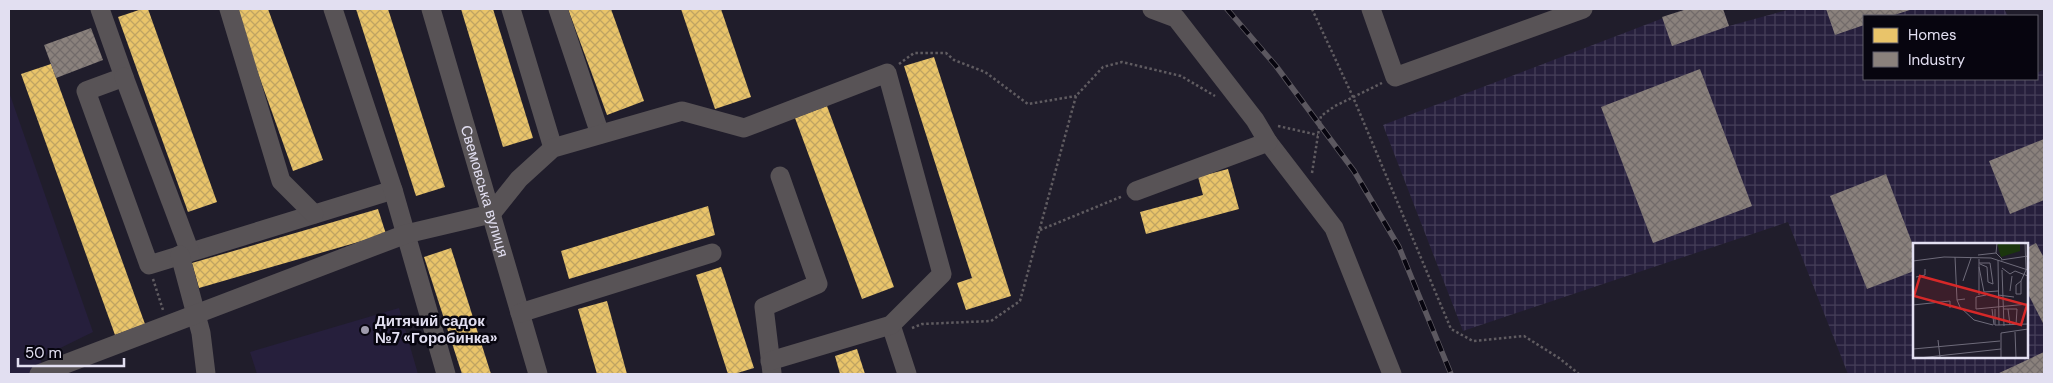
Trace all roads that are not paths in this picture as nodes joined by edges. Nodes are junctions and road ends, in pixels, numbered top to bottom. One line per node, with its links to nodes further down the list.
1 (100, 9): 10 (street)
2 (229, 9): 17 (street)
3 (333, 9): 15 (street)
4 (431, 9): 18 (street, Свемовська вулиця)
5 (511, 9): 13 (street)
6 (558, 9): 11 (street)
7 (1152, 9): 12 (street)
8 (1371, 9): 9 (street)
9 (1583, 9)
10 (124, 77): 20 (street); 20 (street)
11 (600, 134): 13 (street); 24 (street)
12 (1268, 142): 16 (street); 31 (street)
13 (553, 148): 18 (street)
14 (780, 176): 25 (street)
15 (393, 190): 17 (street); 19 (street)
16 (1136, 191)
17 (314, 214): 20 (street)
18 (491, 214): 19 (street); 23 (street, Свемовська вулиця)
19 (406, 234): 22 (street); 28 (street)
20 (185, 253): 22 (street)
21 (712, 253): 23 (street)
22 (195, 313): 26 (street); 27 (street)
23 (520, 313): 29 (street, Свемовська вулиця)
24 (893, 331): 25 (street); 30 (street)
25 (771, 368)
26 (39, 374)
27 (206, 374)
28 (446, 374)
29 (538, 374)
30 (907, 374)
31 (1392, 374)

